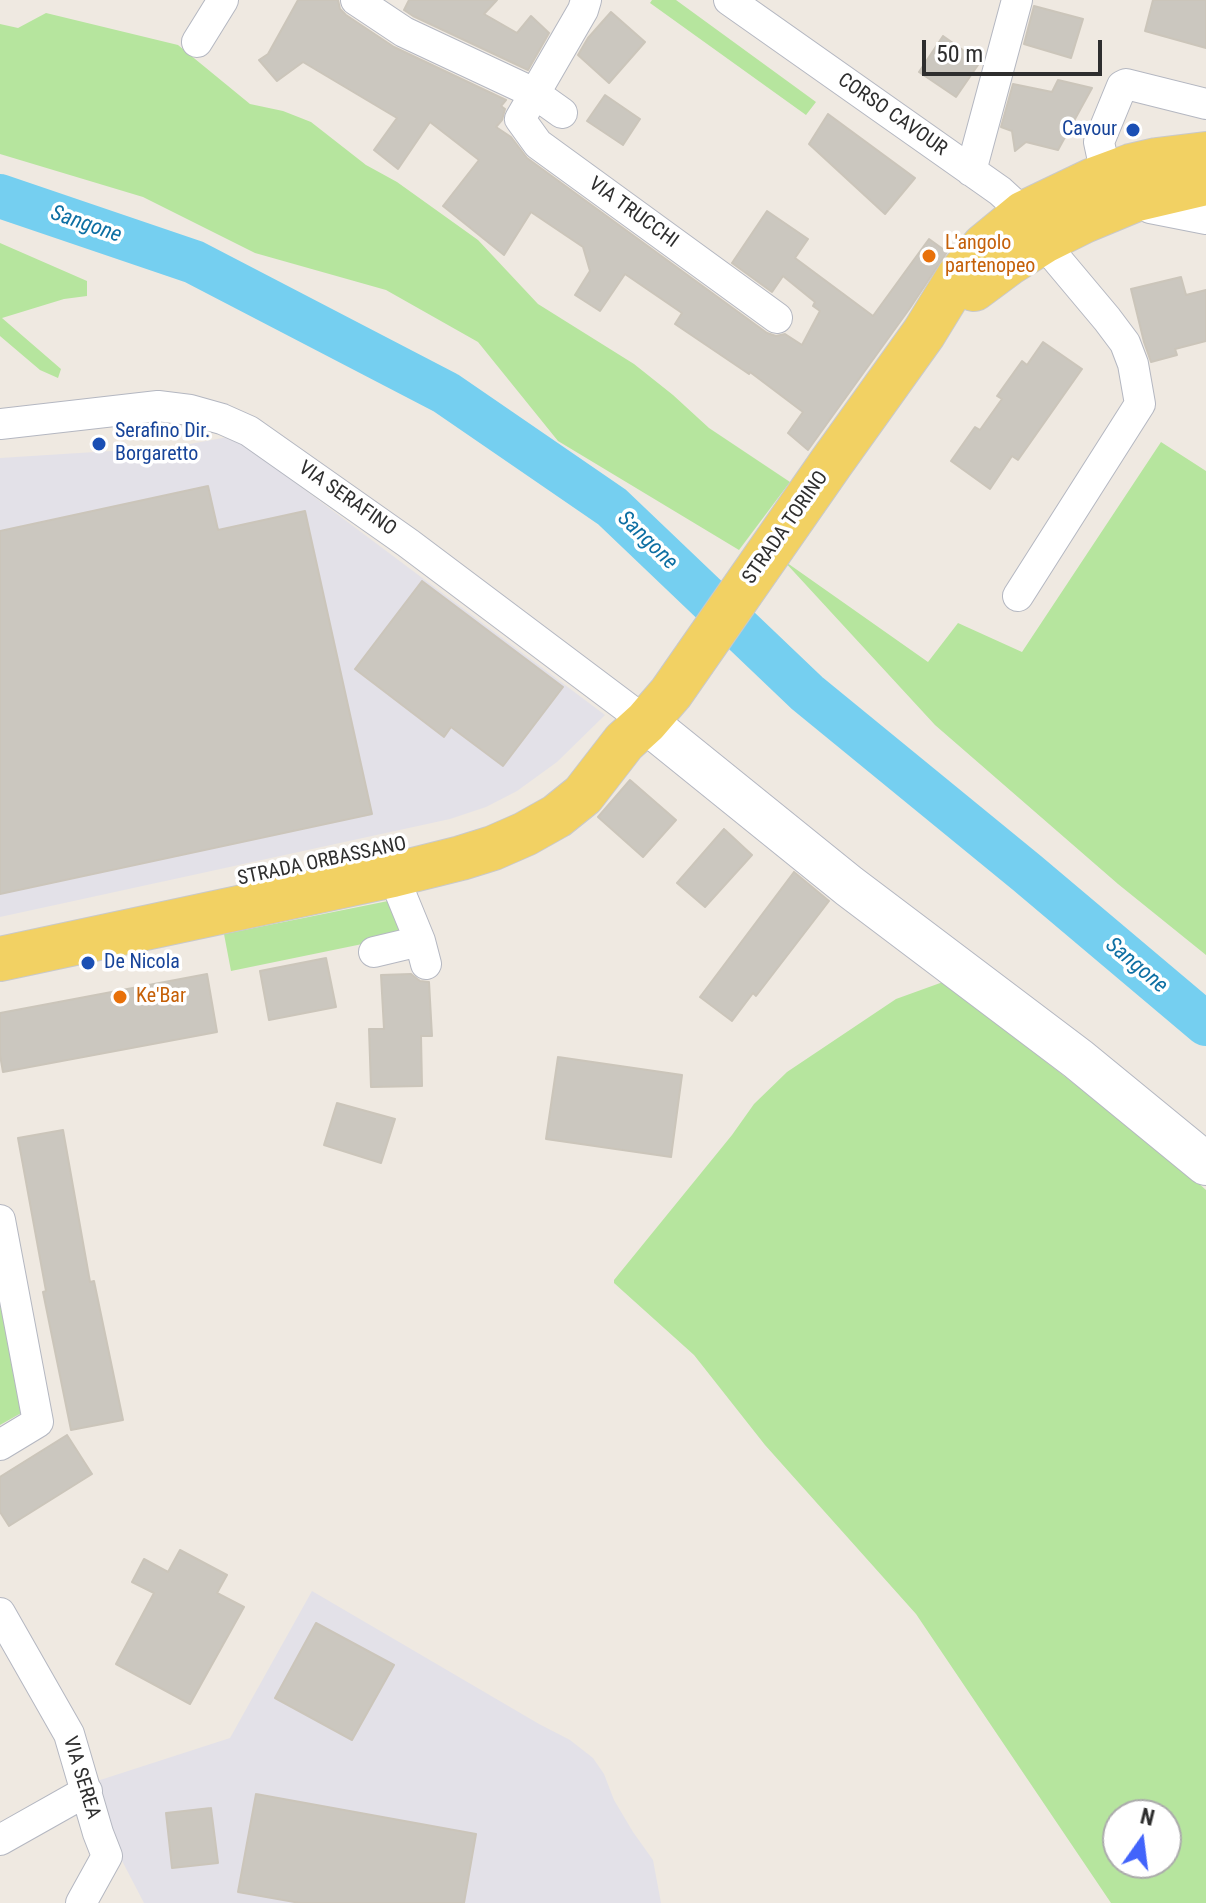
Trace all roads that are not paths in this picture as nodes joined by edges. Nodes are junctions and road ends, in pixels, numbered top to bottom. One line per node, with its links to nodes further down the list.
1 (223, 0): 6 (street)
2 (356, 0): 7 (street)
3 (586, 0): 7 (street, VIA TRUCCHI)
4 (729, 0): 11 (street, CORSO CAVOUR)
5 (1017, 0): 11 (street)
6 (197, 42)
7 (534, 93): 9 (street); 16 (street, VIA TRUCCHI)
8 (1206, 104): 12 (street)
9 (562, 113)
10 (1206, 154): 12 (main road, STRADA TORINO)
11 (971, 171): 15 (street, CORSO CAVOUR)
12 (1125, 180): 13 (main road, STRADA TORINO); 14 (street); 15 (main road, STRADA TORINO)
13 (1206, 183)
14 (1206, 219)
15 (1034, 227): 18 (street); 19 (main road, STRADA TORINO)
16 (777, 318)
17 (0, 424): 19 (street, VIA SERAFINO)
18 (1018, 596)
19 (647, 719): 20 (main road, STRADA ORBASSANO); 21 (main road, STRADA ORBASSANO); 24 (street)
20 (393, 875): 22 (street, STRADA ORBASSANO); 23 (main road, STRADA ORBASSANO)
21 (0, 929)
22 (374, 952)
23 (0, 959)
24 (1206, 1164)
25 (0, 1220): 26 (street)
26 (6, 1280): 27 (street)
27 (0, 1445)
28 (0, 1613): 29 (street, VIA SEREA)
29 (87, 1791): 30 (street); 31 (street, VIA SEREA)
30 (0, 1840)
31 (81, 1903)

